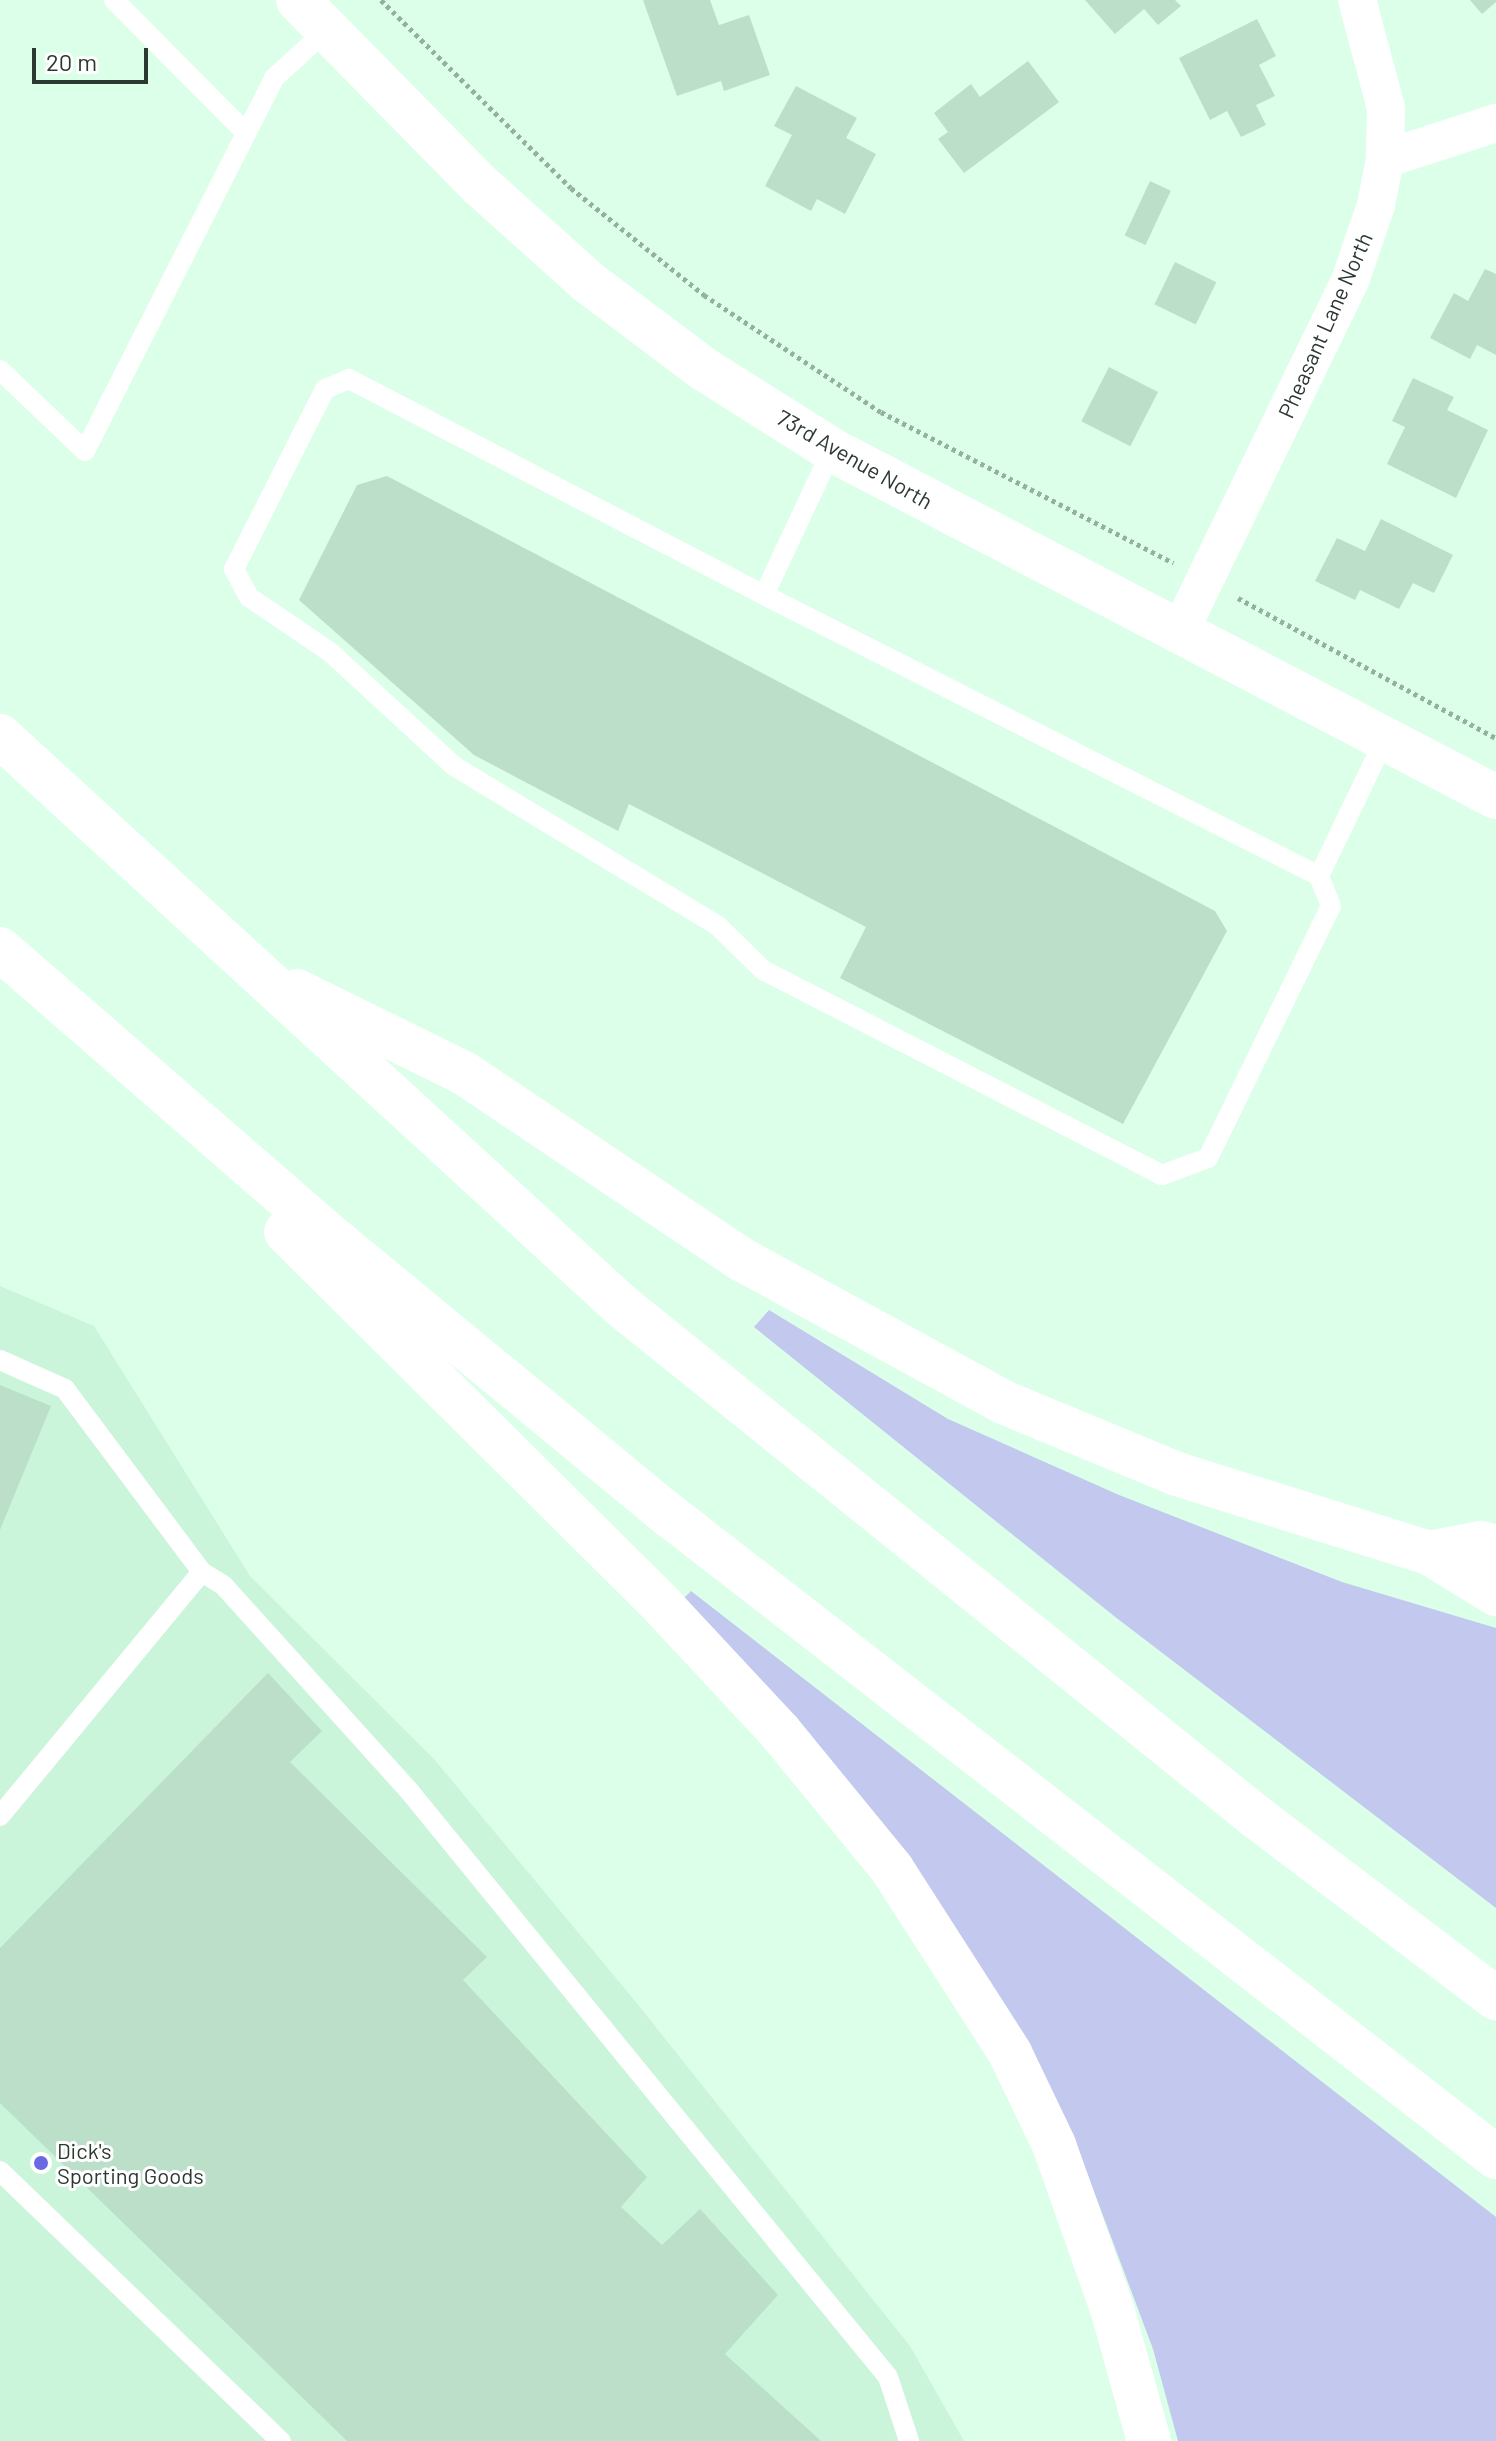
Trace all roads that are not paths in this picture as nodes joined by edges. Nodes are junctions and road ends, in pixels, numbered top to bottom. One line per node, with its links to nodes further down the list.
1 (114, 0): 5 (lane)
2 (1357, 0): 6 (street, Pheasant Lane North)
3 (312, 15): 5 (lane); 8 (main road, 73rd Avenue North)
4 (1496, 123): 6 (street)
5 (246, 133): 7 (lane)
6 (1385, 159): 10 (street, Pheasant Lane North)
7 (0, 370)
8 (832, 450): 9 (lane); 10 (main road, 73rd Avenue North)
9 (764, 595): 14 (lane); 14 (lane)
10 (1179, 633): 12 (main road, 73rd Avenue North)
11 (0, 736): 16 (main road)
12 (1385, 739): 13 (main road, 73rd Avenue North); 14 (lane)
13 (1496, 797)
14 (1319, 876)
15 (1, 950): 24 (main road); 28 (main road)
16 (249, 967): 19 (main road); 23 (main road)
17 (0, 1360): 20 (lane)
18 (1496, 1547): 19 (main road)
19 (1429, 1553): 21 (main road)
20 (202, 1572): 22 (lane); 27 (lane)
21 (1496, 1594)
22 (0, 1816)
23 (1496, 1998)
24 (1496, 2157)
25 (0, 2171): 26 (lane)
26 (281, 2441)
27 (909, 2441)
28 (1149, 2441)

